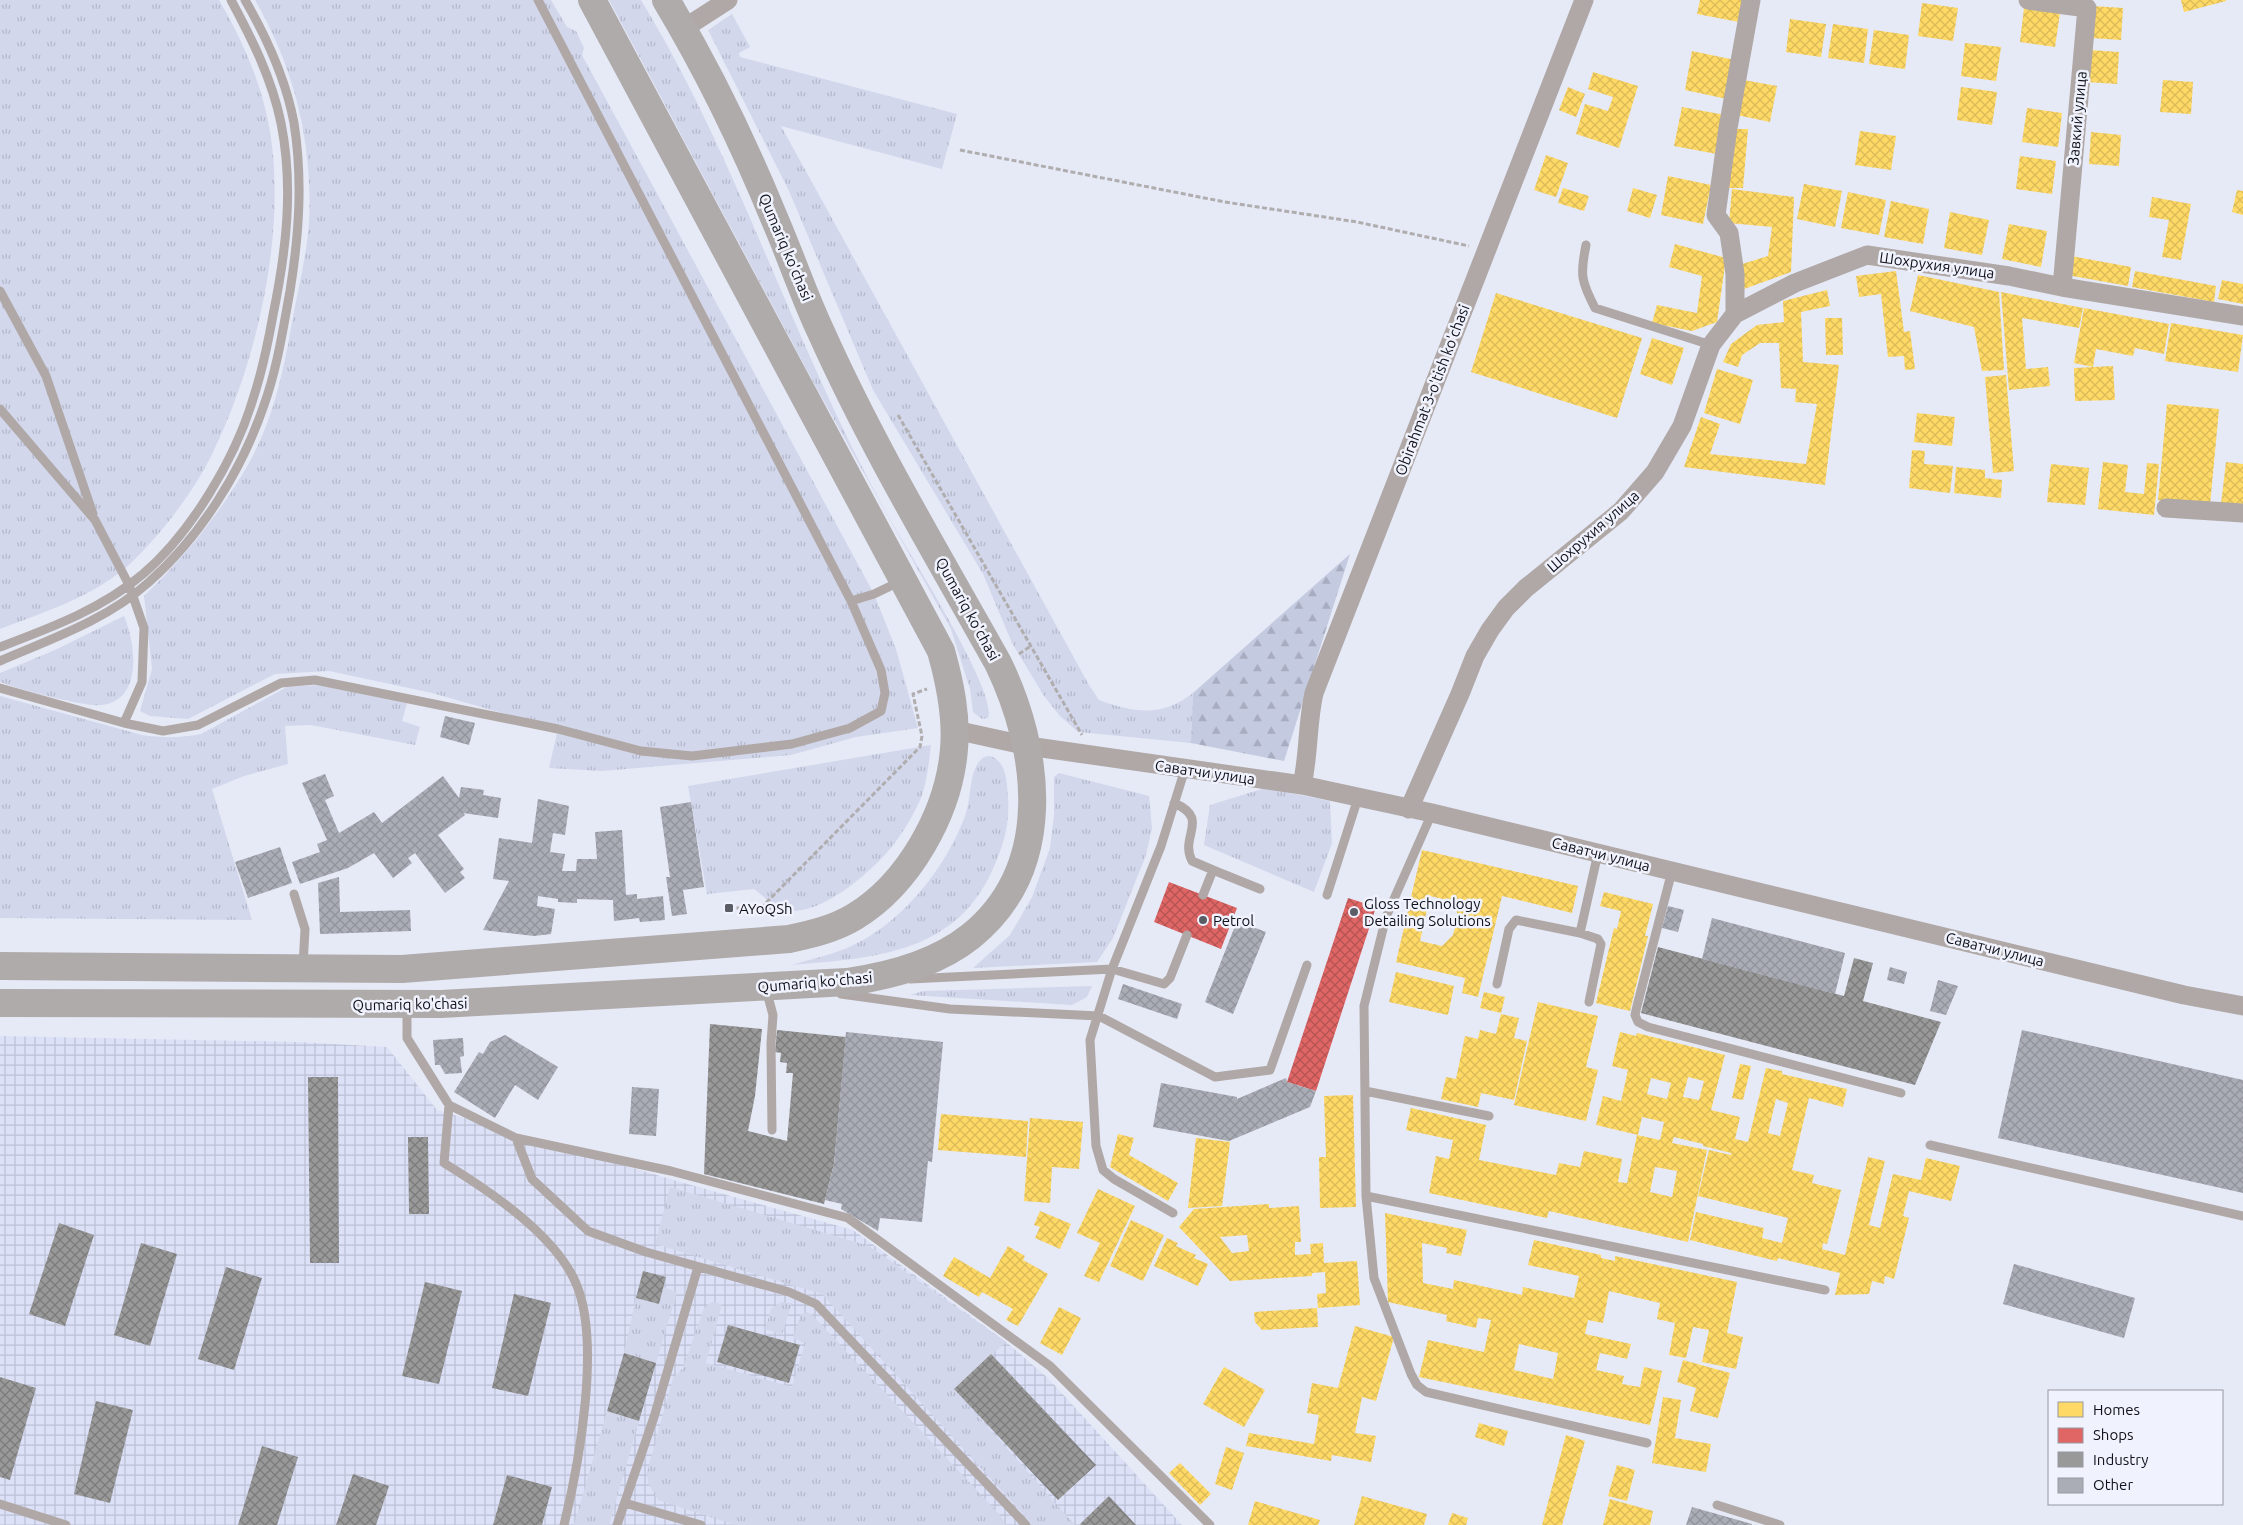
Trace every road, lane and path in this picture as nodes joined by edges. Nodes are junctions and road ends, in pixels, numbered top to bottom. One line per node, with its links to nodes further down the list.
1 (231, 0): 25 (lane)
2 (245, 0): 26 (lane)
3 (538, 0): 27 (lane)
4 (592, 0): 24 (main road)
5 (666, 0): 10 (main road, Qumariq ko'chasi)
6 (728, 0): 10 (street)
7 (1584, 0): 13 (street, Obirahmat 3-o'tish ko'chasi)
8 (1751, 0): 16 (street)
9 (2028, 0): 14 (street, Завкий улица)
10 (684, 29): 37 (main road, Qumariq ko'chasi)
11 (960, 150): 13 (path)
12 (1586, 244): 18 (lane)
13 (1487, 250): 39 (street, Obirahmat 3-o'tish ko'chasi)
14 (2062, 286): 16 (street, Шохрухия улица); 17 (street, Шохрухия улица)
15 (0, 291): 23 (lane)
16 (1735, 314): 18 (street, Шохрухия улица)
17 (2243, 316)
18 (1711, 346): 42 (street, Шохрухия улица)
19 (0, 408): 23 (lane)
20 (898, 415): 28 (path)
21 (2166, 508): 22 (street)
22 (2243, 513)
23 (95, 520): 25 (lane)
24 (904, 580): 27 (lane); 35 (main road)
25 (129, 585): 26 (lane); 29 (lane)
26 (133, 596): 31 (lane); 34 (lane)
27 (851, 601): 34 (lane)
28 (1031, 646): 30 (path); 36 (path)
29 (0, 647)
30 (1018, 654)
31 (0, 661)
32 (0, 688): 34 (lane)
33 (913, 694): 52 (path)
34 (124, 723)
35 (954, 730): 37 (street, Саватчи улица); 59 (main road)
36 (1092, 738)
37 (1028, 746): 38 (street, Саватчи улица); 61 (main road, Qumariq ko'chasi)
38 (1184, 769): 39 (street, Саватчи улица); 41 (lane)
39 (1302, 785): 40 (street, Саватчи улица)
40 (1358, 798): 42 (street, Саватчи улица); 50 (lane)
41 (1174, 803): 45 (lane); 60 (lane)
42 (1409, 809): 43 (street, Саватчи улица)
43 (1432, 813): 44 (street, Саватчи улица); 70 (lane)
44 (1598, 854): 46 (street, Саватчи улица); 54 (lane)
45 (1213, 870): 47 (lane); 49 (lane)
46 (1672, 871): 68 (street, Саватчи улица); 71 (lane)
47 (1260, 889)
48 (294, 894): 59 (lane)
49 (1203, 895)
50 (1327, 895)
51 (730, 908): 52 (path)
52 (761, 908): 53 (path)
53 (778, 908)
54 (1580, 933): 62 (lane); 64 (lane)
55 (1188, 935): 60 (lane)
56 (1307, 965): 69 (lane)
57 (0, 966): 58 (main road)
58 (272, 969): 59 (main road); 66 (main road)
59 (303, 969)
60 (1112, 969): 61 (lane); 69 (lane)
61 (847, 982): 63 (main road, Qumariq ko'chasi)
62 (1496, 984)
63 (773, 986): 67 (main road, Qumariq ko'chasi); 69 (lane); 74 (lane)
64 (1589, 1002)
65 (0, 1003): 66 (main road, Qumariq ko'chasi)
66 (274, 1004): 67 (main road, Qumariq ko'chasi)
67 (407, 1005): 72 (lane)
68 (2243, 1006)
69 (1099, 1016): 78 (lane)
70 (1365, 1091): 73 (lane); 77 (lane)
71 (1902, 1093)
72 (450, 1105): 75 (lane); 87 (lane)
73 (1489, 1116)
74 (772, 1130)
75 (516, 1138): 80 (lane); 91 (lane)
76 (1930, 1145): 79 (lane)
77 (1366, 1196): 81 (lane); 82 (lane)
78 (1173, 1213)
79 (2243, 1216)
80 (698, 1266): 83 (lane); 90 (lane)
81 (1825, 1290)
82 (1647, 1443)
83 (625, 1503): 88 (lane); 89 (lane)
84 (0, 1504): 86 (lane)
85 (1717, 1505): 92 (lane)
86 (66, 1525)
87 (564, 1525)
88 (617, 1525)
89 (701, 1525)
90 (1026, 1525)
91 (1210, 1525)
92 (1780, 1525)

